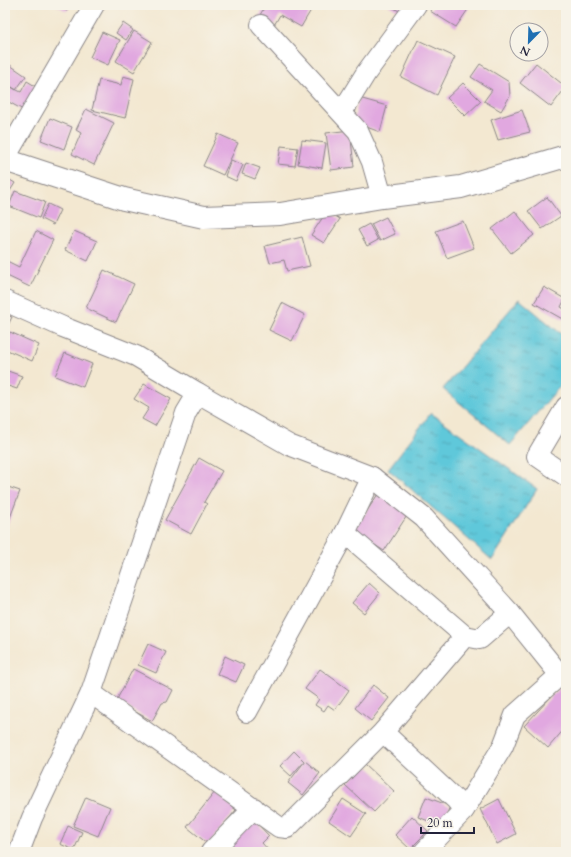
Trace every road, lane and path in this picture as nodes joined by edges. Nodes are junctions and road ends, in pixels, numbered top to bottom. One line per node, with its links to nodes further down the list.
1 (94, 5): 6 (street)
2 (416, 5): 4 (street)
3 (261, 24): 4 (street)
4 (342, 112): 7 (street)
5 (566, 156): 7 (main road)
6 (5, 159): 7 (main road)
7 (382, 197)
8 (5, 301): 9 (street)
9 (198, 393): 12 (street); 17 (street)
10 (566, 407): 11 (street)
11 (566, 476)
12 (372, 478): 13 (street); 14 (street)
13 (345, 533): 15 (street); 18 (street)
14 (510, 613): 15 (street); 16 (street)
15 (465, 636): 19 (street)
16 (563, 676): 21 (street)
17 (91, 693): 20 (street); 22 (street)
18 (248, 712)
19 (384, 732): 20 (street); 21 (street)
20 (254, 808): 23 (street)
21 (464, 810): 24 (street)
22 (19, 852)
23 (211, 852)
24 (424, 852)

